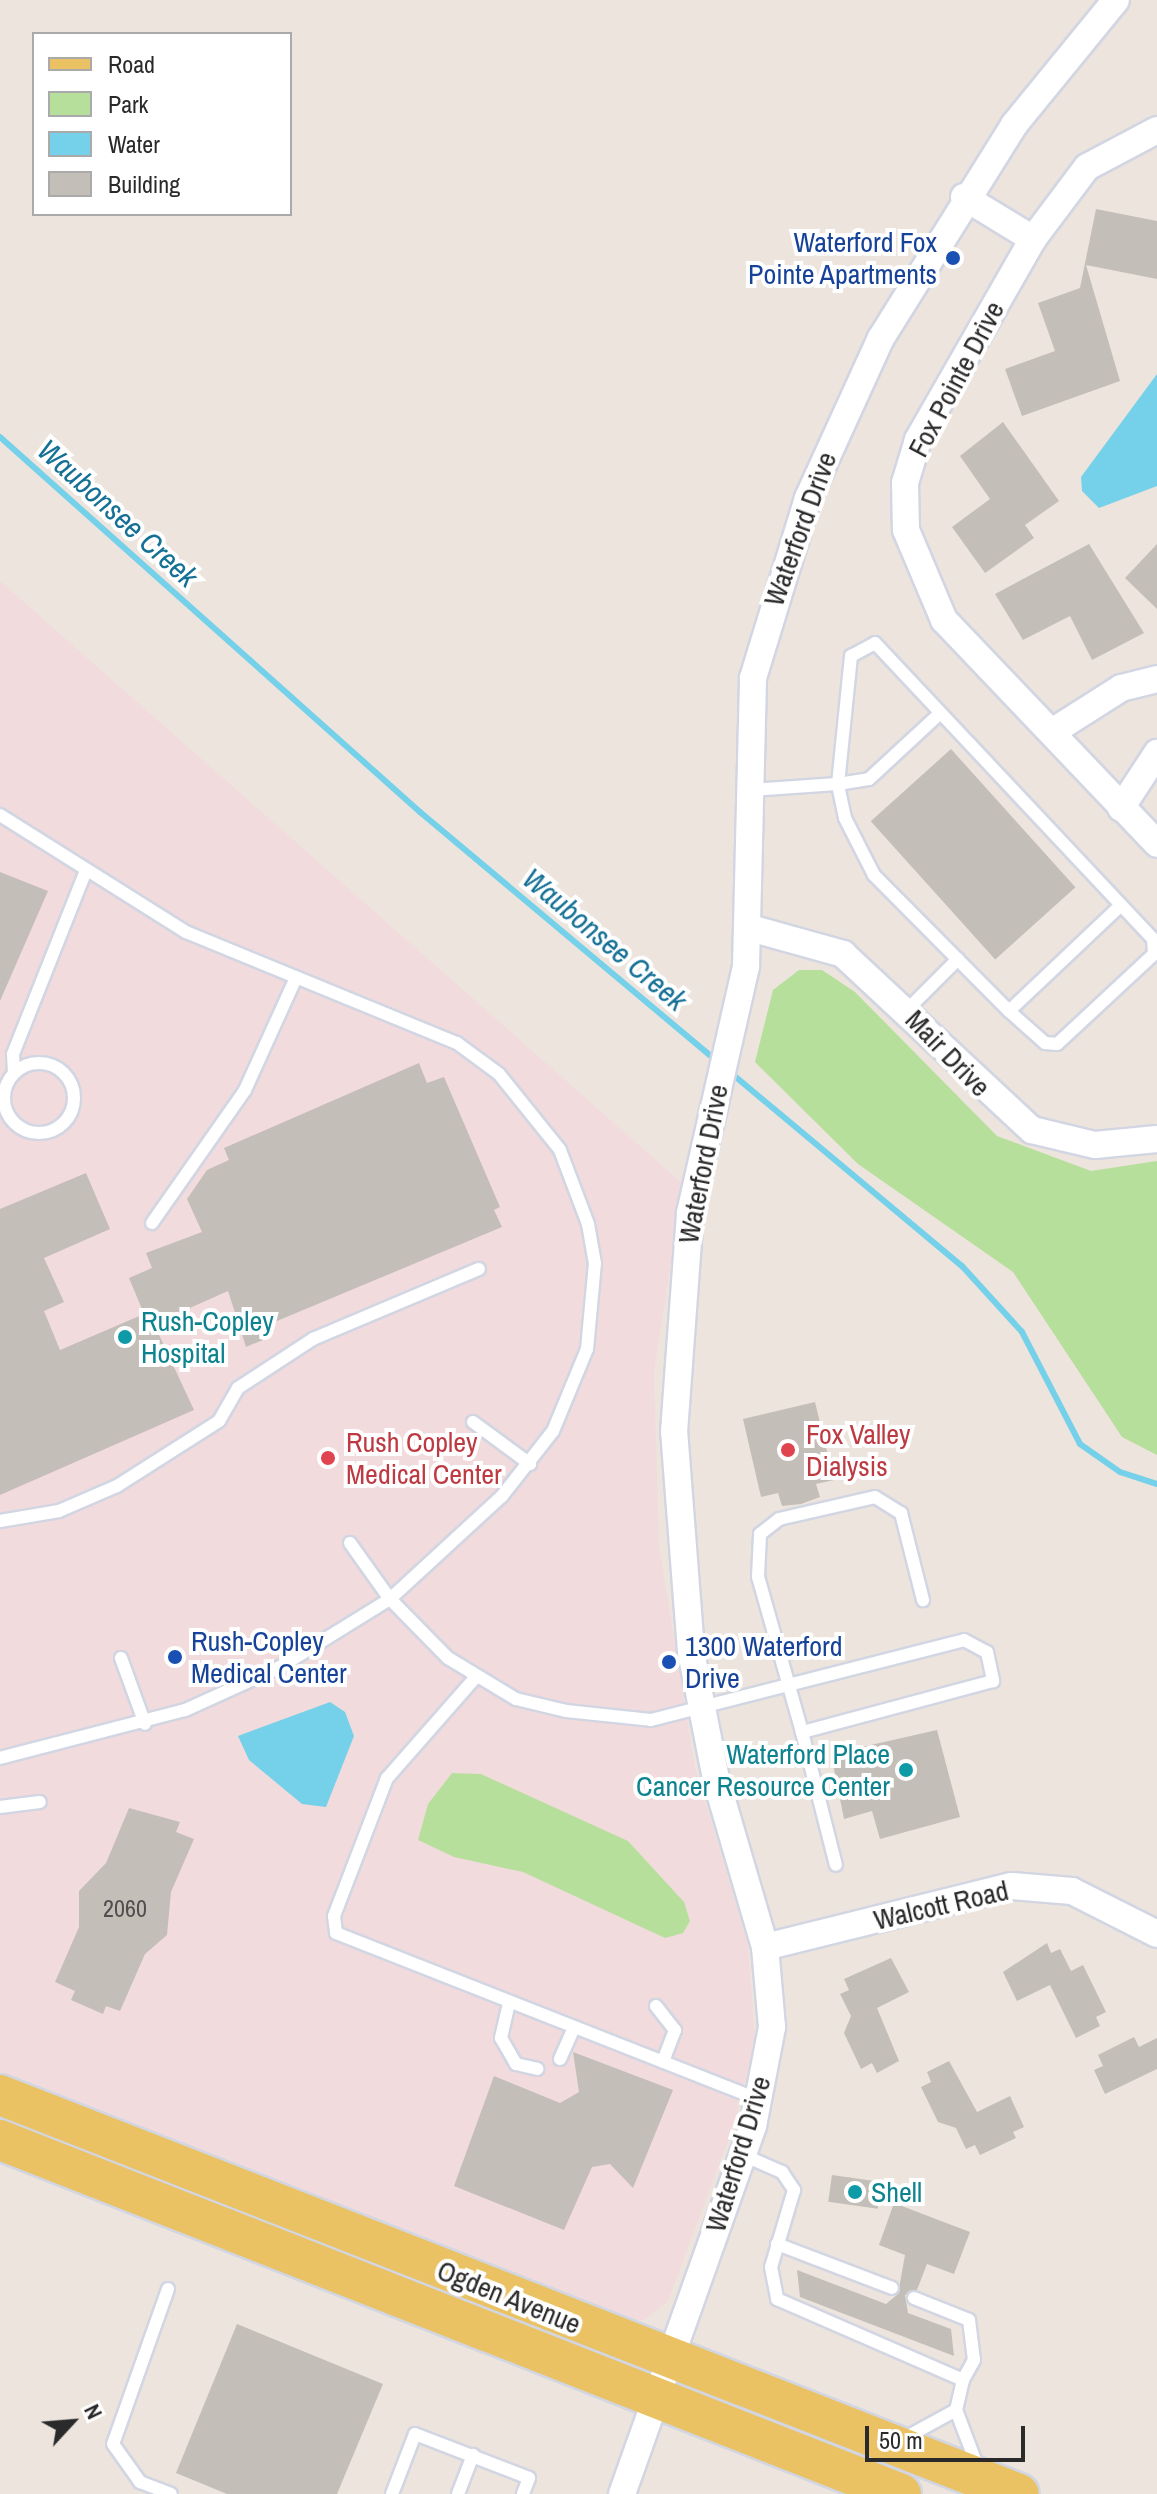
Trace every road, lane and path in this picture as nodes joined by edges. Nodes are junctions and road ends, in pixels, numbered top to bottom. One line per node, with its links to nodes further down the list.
1 (1116, 0): 3 (street, Waterford Drive)
2 (1157, 130): 4 (street, Fox Pointe Drive)
3 (964, 197): 4 (street); 10 (street, Waterford Drive)
4 (1033, 239): 7 (street, Fox Pointe Drive)
5 (1157, 679): 7 (street)
6 (938, 715): 9 (lane); 9 (lane); 15 (lane)
7 (1052, 732): 11 (street, Fox Pointe Drive)
8 (1157, 753): 11 (street)
9 (838, 784): 10 (lane); 17 (lane)
10 (747, 790): 16 (street, Waterford Drive)
11 (1121, 808): 13 (street, Fox Pointe Drive)
12 (0, 815): 14 (lane)
13 (1157, 844)
14 (85, 873): 18 (lane); 21 (lane)
15 (1120, 906): 20 (lane); 20 (lane)
16 (750, 928): 19 (street, Mair Drive); 34 (street, Waterford Drive)
17 (958, 959): 19 (lane); 20 (lane)
18 (294, 982): 23 (lane); 26 (lane)
19 (907, 1010): 22 (street, Mair Drive)
20 (1009, 1011)
21 (14, 1073): 21 (lane)
22 (1157, 1139)
23 (152, 1223)
24 (479, 1269): 27 (lane)
25 (473, 1422): 26 (lane)
26 (530, 1464): 29 (lane)
27 (0, 1521)
28 (350, 1543): 29 (lane)
29 (390, 1599): 32 (lane); 35 (lane)
30 (923, 1600): 33 (lane)
31 (121, 1658): 35 (lane)
32 (475, 1678): 34 (lane); 43 (lane)
33 (791, 1688): 34 (lane); 36 (lane); 36 (lane)
34 (701, 1712): 42 (street, Waterford Drive)
35 (145, 1724): 37 (lane)
36 (802, 1732): 40 (lane)
37 (0, 1758)
38 (40, 1802): 39 (lane)
39 (0, 1807)
40 (836, 1865)
41 (1157, 1934): 42 (street, Walcott Road)
42 (765, 1947): 50 (street, Waterford Drive)
43 (509, 2003): 45 (lane); 48 (lane)
44 (656, 2006): 47 (lane)
45 (574, 2028): 46 (lane); 47 (lane)
46 (560, 2059)
47 (663, 2062): 50 (lane)
48 (537, 2069)
49 (0, 2095): 57 (main road, Ogden Avenue)
50 (759, 2100): 52 (street, Waterford Drive)
51 (0, 2140): 59 (main road, Ogden Avenue)
52 (743, 2155): 53 (lane); 57 (street, Waterford Drive)
53 (777, 2244): 54 (lane); 58 (lane)
54 (892, 2288)
55 (168, 2289): 64 (lane)
56 (914, 2298): 58 (lane)
57 (671, 2360): 59 (street, Waterford Drive); 61 (main road, Ogden Avenue)
58 (963, 2380): 60 (lane)
59 (656, 2401): 68 (street, Waterford Drive); 69 (main road, Ogden Avenue)
60 (956, 2410): 61 (lane); 63 (lane)
61 (889, 2445): 63 (main road, Ogden Avenue)
62 (473, 2455): 65 (lane); 66 (lane); 67 (lane)
63 (1002, 2488)
64 (171, 2494)
65 (392, 2494)
66 (458, 2494)
67 (523, 2494)
68 (622, 2494)
69 (901, 2494)

